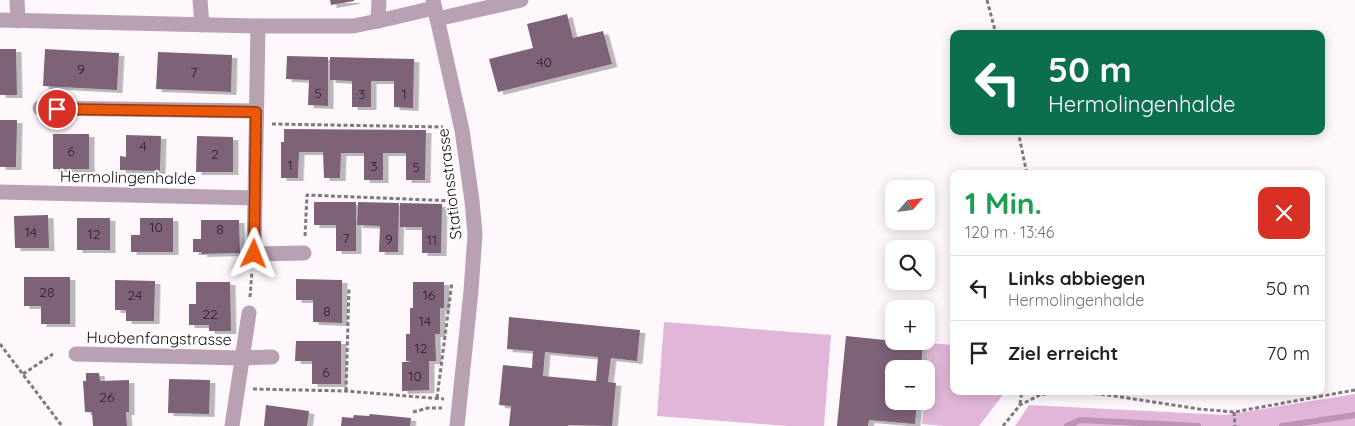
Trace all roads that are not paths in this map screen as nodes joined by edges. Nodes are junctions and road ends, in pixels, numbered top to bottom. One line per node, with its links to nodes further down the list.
1 (17, 0): 7 (street)
2 (200, 0): 9 (street)
3 (379, 0): 8 (street)
4 (521, 0): 5 (street)
5 (435, 9): 8 (street); 21 (street, Stationsstrasse)
6 (0, 20): 7 (street)
7 (18, 21): 9 (street)
8 (378, 21): 10 (street)
9 (202, 25): 10 (street)
10 (258, 26): 12 (street)
11 (40, 108): 12 (street)
12 (256, 112): 14 (street)
13 (0, 192): 14 (street, Hermolingenhalde)
14 (255, 198): 15 (street)
15 (304, 253)
16 (249, 313): 19 (street, Huobenfangstrasse)
17 (76, 354): 19 (street, Huobenfangstrasse)
18 (272, 357): 19 (street)
19 (242, 358): 20 (street, Huobenfangstrasse)
20 (232, 426)
21 (457, 426)

